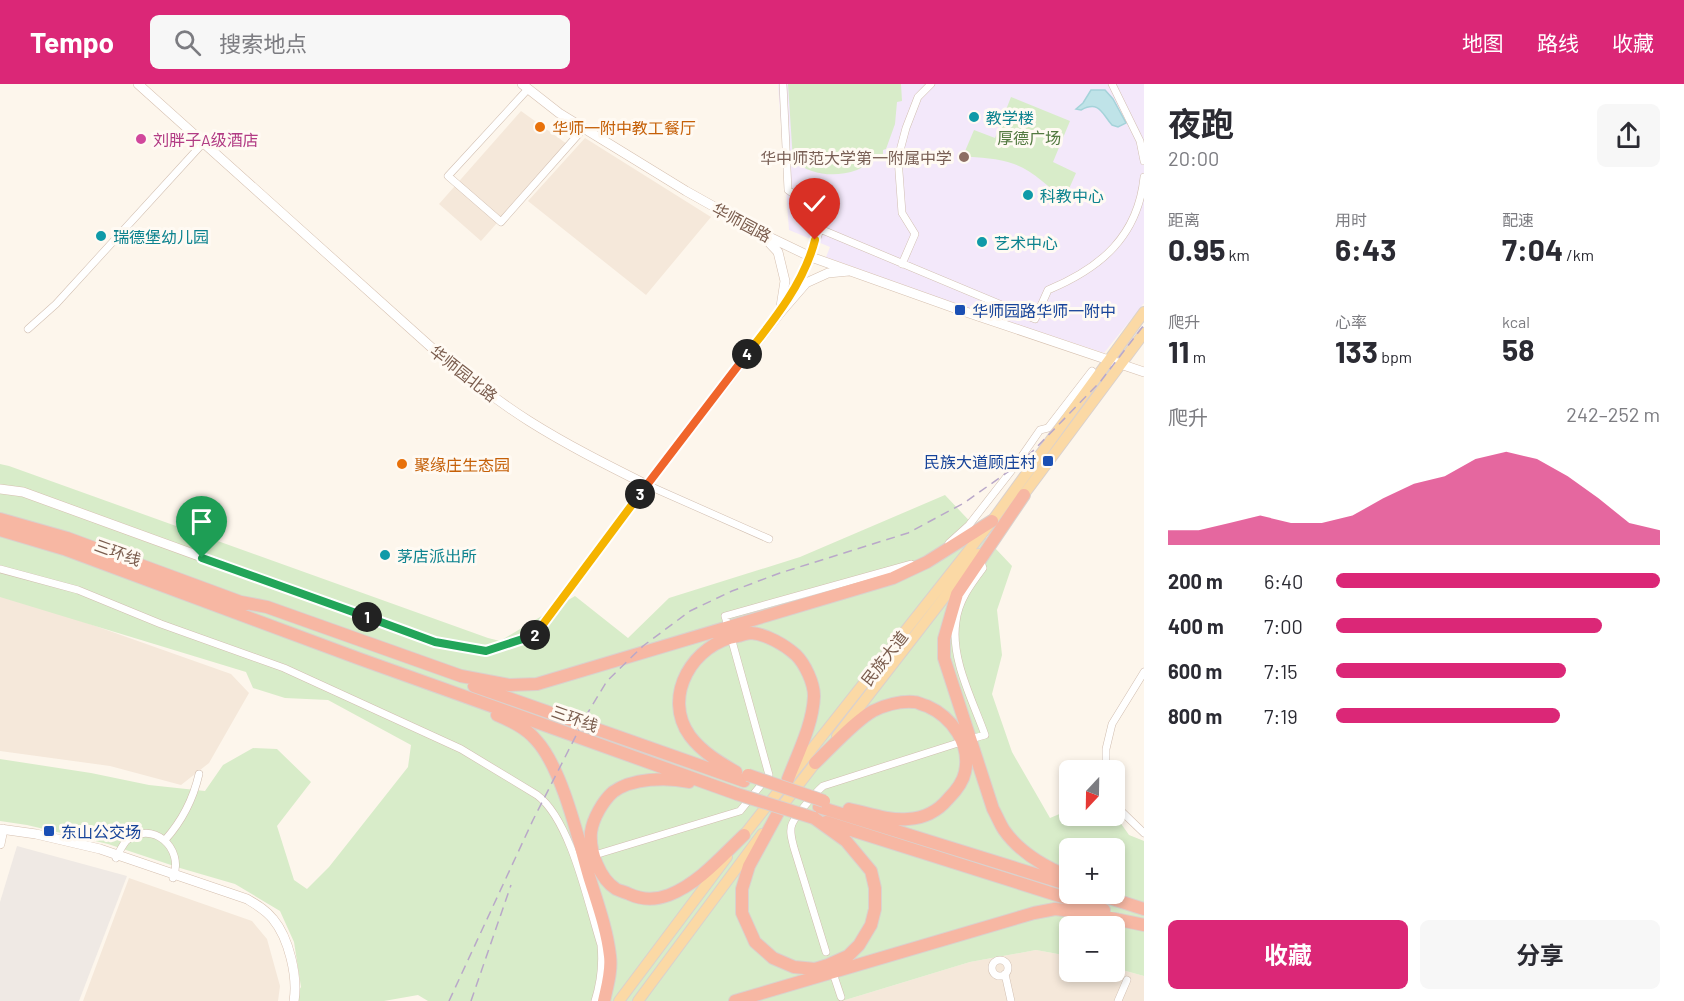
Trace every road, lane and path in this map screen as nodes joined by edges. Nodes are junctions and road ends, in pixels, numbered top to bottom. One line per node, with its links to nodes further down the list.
1 (138, 84): 7 (main road, 华师园北路)
2 (783, 84): 10 (street)
3 (931, 84): 13 (street)
4 (1112, 84): 8 (street)
5 (525, 86): 6 (main road, 华师园路); 6 (street)
6 (584, 128): 11 (main road, 华师园路)
7 (204, 142): 17 (street); 23 (main road, 华师园北路)
8 (1144, 161)
9 (1144, 177): 13 (street)
10 (820, 229): 12 (street); 13 (street)
11 (761, 233): 12 (main road, 华师园路); 16 (main road)
12 (811, 257): 14 (main road, 华师园路); 16 (street)
13 (902, 264)
14 (849, 271): 16 (main road); 19 (main road, 华师园路)
15 (1144, 312): 19 (main road, 民族大道)
16 (780, 313): 23 (main road)
17 (28, 329)
18 (1144, 333): 19 (main road, 民族大道)
19 (1116, 360): 20 (main road); 22 (main road); 25 (main road, 民族大道); 27 (main road, 民族大道)
20 (1144, 366)
21 (1092, 371): 33 (street)
22 (1144, 372)
23 (647, 485): 24 (main road); 29 (street, 华师园北路)
24 (0, 489)
25 (1024, 495): 30 (highway); 41 (main road, 民族大道)
26 (0, 519): 32 (highway, 三环线)
27 (992, 521): 37 (highway); 44 (main road, 民族大道)
28 (0, 530): 35 (highway, 三环线)
29 (769, 539)
30 (980, 560): 38 (street); 57 (highway)
31 (0, 569): 72 (street)
32 (241, 602): 37 (highway); 43 (highway, 三环线)
33 (727, 623)
34 (732, 641): 55 (street)
35 (360, 659): 45 (highway, 三环线); 73 (highway)
36 (1144, 672): 40 (street)
37 (461, 676): 43 (highway)
38 (974, 738)
39 (958, 743): 66 (street)
40 (1106, 760)
41 (815, 763): 47 (highway); 48 (main road, 民族大道)
42 (199, 774): 53 (street)
43 (743, 776): 44 (highway); 46 (highway, 三环线)
44 (788, 779): 52 (main road, 民族大道)
45 (737, 794): 46 (highway, 三环线, bridge); 52 (highway)
46 (819, 809): 47 (highway); 48 (highway); 60 (highway, 三环线); 65 (highway, 三环线)
47 (849, 809): 58 (highway)
48 (779, 811): 75 (main road, 民族大道)
49 (1125, 815): 51 (street)
50 (2, 831): 54 (main road); 56 (main road)
51 (1144, 833)
52 (744, 835): 74 (main road, 民族大道)
53 (165, 840): 56 (street); 59 (street)
54 (0, 844)
55 (598, 854)
56 (116, 856): 59 (main road)
57 (1059, 873)
58 (1059, 875)
59 (174, 876): 71 (main road)
60 (1059, 882)
61 (1125, 895): 62 (highway)
62 (1144, 901)
63 (1125, 903): 64 (highway)
64 (1144, 909)
65 (1144, 923): 76 (highway)
66 (826, 952)
67 (1005, 974): 77 (street)
68 (834, 976): 70 (street)
69 (1127, 980): 78 (street)
70 (841, 997)
71 (292, 1001)
72 (595, 1001)
73 (604, 1001)
74 (619, 1001)
75 (638, 1001)
76 (735, 1001)
77 (1011, 1001)
78 (1118, 1001)

